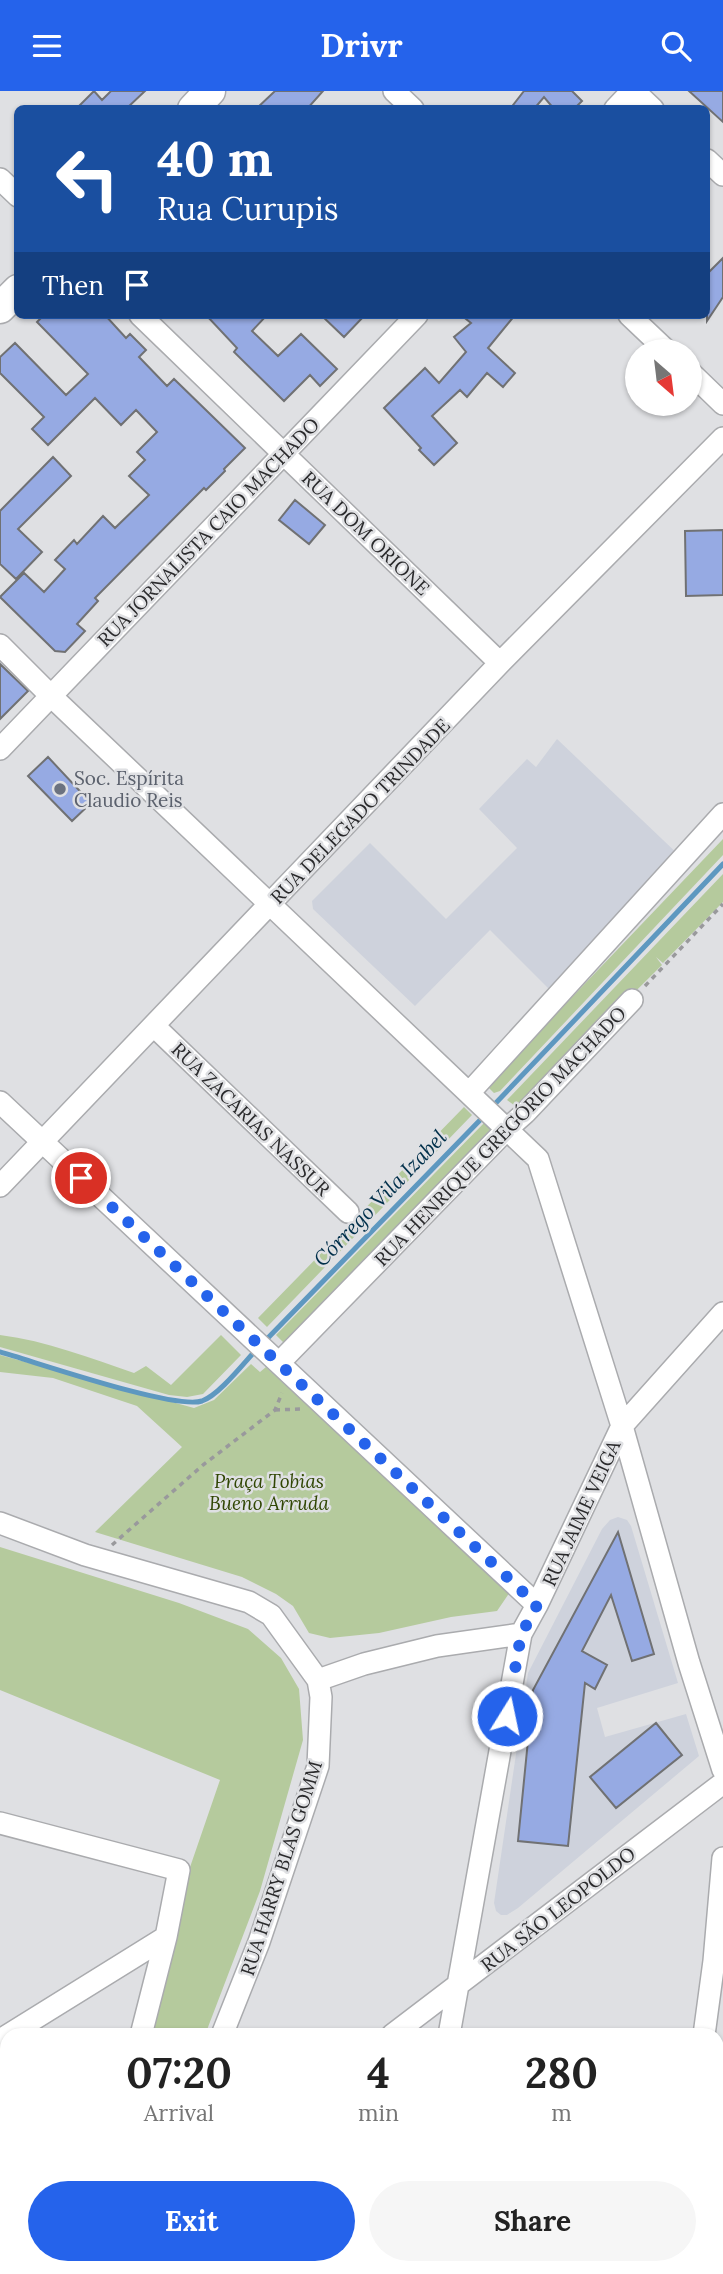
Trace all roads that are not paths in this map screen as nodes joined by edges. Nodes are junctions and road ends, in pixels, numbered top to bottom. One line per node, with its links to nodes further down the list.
1 (210, 91): 4 (main road)
2 (394, 91): 5 (street)
3 (633, 91): 6 (street); 7 (street)
4 (197, 105)
5 (409, 105)
6 (619, 105)
7 (649, 105)
8 (710, 163): 9 (street)
9 (723, 175)
10 (0, 179): 11 (street)
11 (14, 192)
12 (14, 294): 13 (main road)
13 (0, 308)
14 (144, 319): 21 (street, RUA DOM ORIONE)
15 (413, 319): 21 (street, RUA JORNALISTA CAIO MACHADO)
16 (633, 319): 17 (street)
17 (654, 339)
18 (702, 384): 19 (street)
19 (723, 404)
20 (723, 438): 23 (street, RUA DELEGADO TRINDADE)
21 (284, 454): 23 (street, RUA DOM ORIONE); 24 (street, RUA JORNALISTA CAIO MACHADO)
22 (0, 645): 24 (street)
23 (500, 663): 27 (street, RUA DELEGADO TRINDADE)
24 (51, 696): 25 (street, RUA JORNALISTA CAIO MACHADO); 27 (street)
25 (0, 750)
26 (723, 814): 30 (street)
27 (271, 905): 29 (street, RUA DELEGADO TRINDADE); 30 (street)
28 (632, 1000): 32 (street, RUA HENRIQUE GREGÓRIO MACHADO)
29 (154, 1026): 33 (street, RUA DELEGADO TRINDADE); 35 (street, RUA ZACARIAS NASSUR)
30 (475, 1099): 32 (street)
31 (0, 1102): 33 (street)
32 (503, 1125): 37 (street, RUA HENRIQUE GREGÓRIO MACHADO); 38 (street)
33 (43, 1142): 34 (street, RUA DELEGADO TRINDADE); 37 (street)
34 (0, 1186)
35 (348, 1212)
36 (723, 1313): 38 (street, RUA JAIME VEIGA)
37 (276, 1360): 40 (street)
38 (622, 1426): 40 (street, RUA JAIME VEIGA); 43 (street)
39 (0, 1523): 42 (street)
40 (537, 1605): 41 (street, RUA JAIME VEIGA)
41 (521, 1635): 42 (street); 49 (street, RUA JAIME VEIGA)
42 (318, 1680): 52 (street, RUA HARRY BLAS GOMM)
43 (723, 1770)
44 (723, 1783): 49 (street, RUA SÃO LEOPOLDO)
45 (0, 1823): 47 (street)
46 (723, 1858): 48 (street)
47 (166, 1937): 50 (street); 51 (street)
48 (718, 1955): 55 (street)
49 (458, 1986): 53 (street, RUA SÃO LEOPOLDO); 54 (street, RUA JAIME VEIGA)
50 (19, 2028)
51 (143, 2028)
52 (225, 2028)
53 (401, 2028)
54 (450, 2028)
55 (705, 2028)

